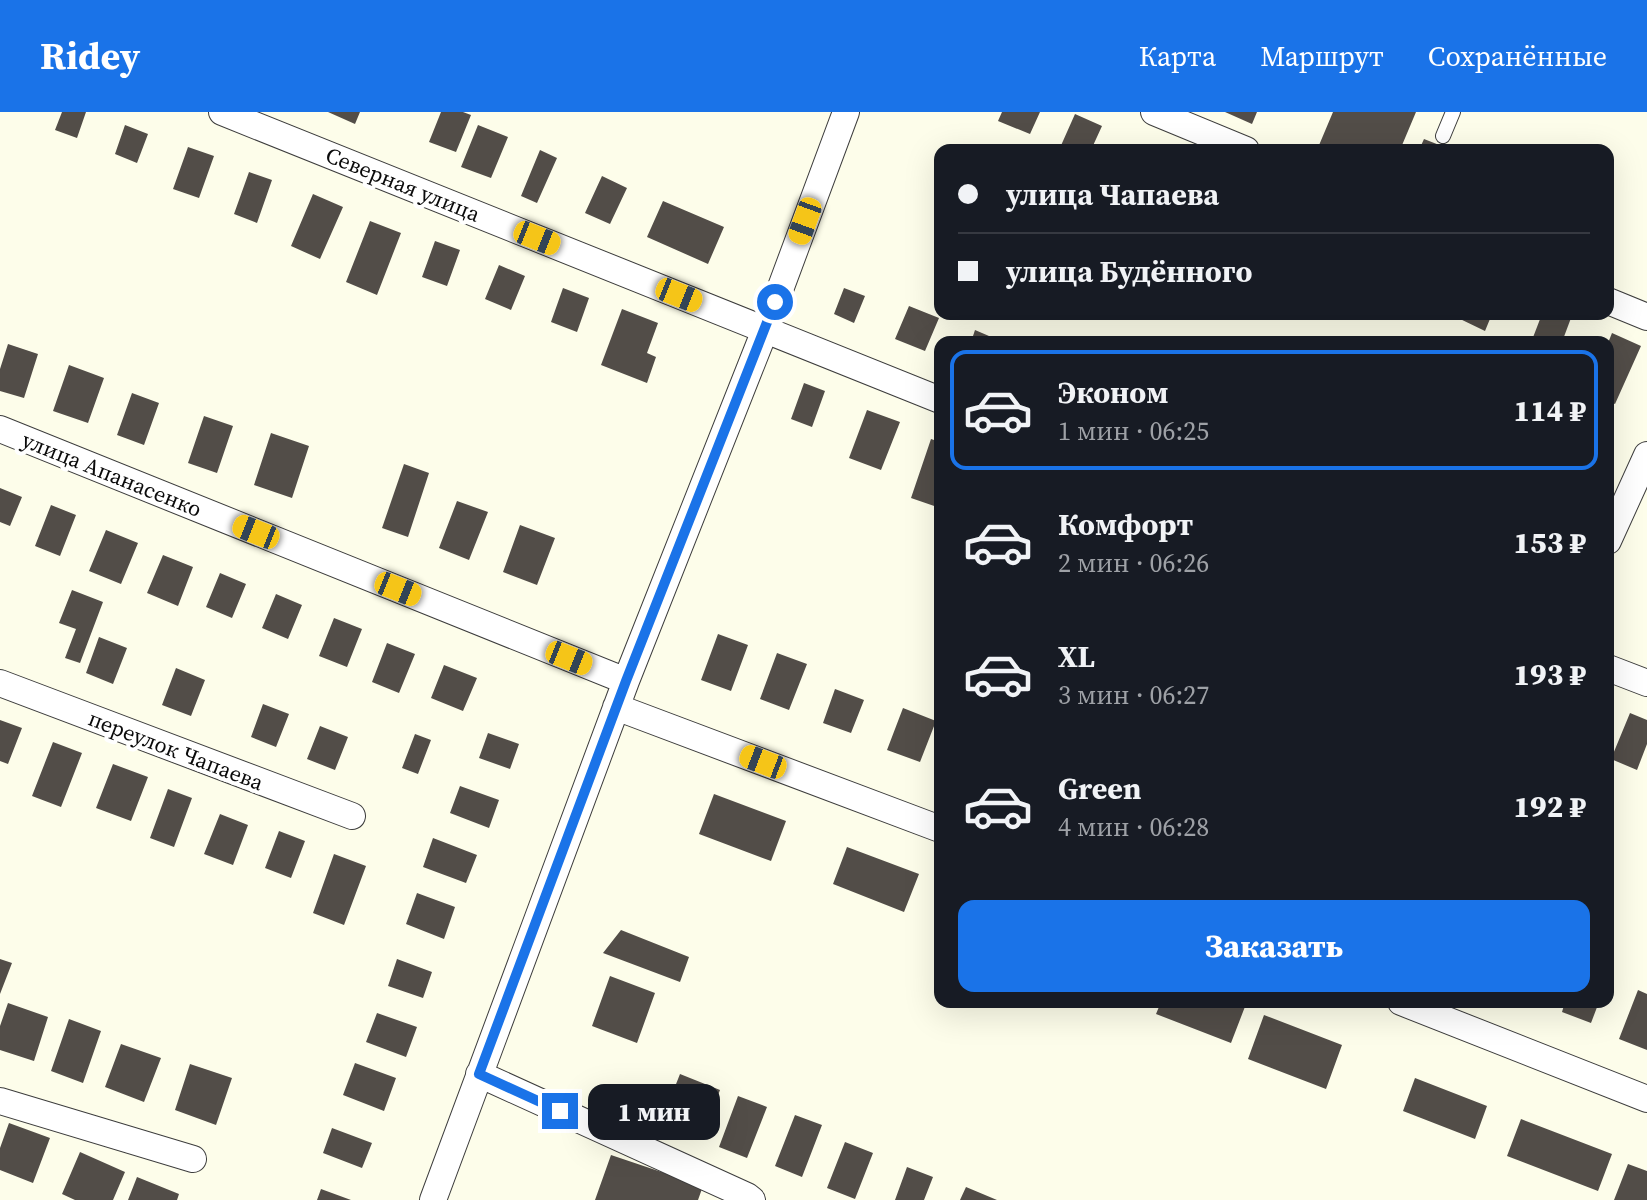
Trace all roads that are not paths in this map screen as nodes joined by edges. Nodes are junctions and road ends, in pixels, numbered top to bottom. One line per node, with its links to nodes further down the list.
1 (222, 112): 9 (street, Северная улица)
2 (846, 112): 9 (street)
3 (1154, 112): 6 (street)
4 (1453, 112): 5 (lane)
5 (1443, 136)
6 (1231, 144)
7 (1614, 303): 8 (street)
8 (1647, 317)
9 (765, 330): 10 (street, Северная улица); 15 (street)
10 (934, 398)
11 (0, 429): 15 (street, улица Апанасенко)
12 (1647, 455): 13 (street)
13 (1614, 528)
14 (1614, 670): 17 (street)
15 (626, 681): 18 (street)
16 (0, 683): 19 (street, переулок Чапаева)
17 (1647, 683)
18 (616, 707): 20 (street); 22 (street)
19 (352, 816)
20 (934, 827)
21 (1416, 1008): 23 (street)
22 (479, 1074): 26 (street); 27 (street)
23 (1647, 1099)
24 (0, 1101): 25 (street)
25 (193, 1159)
26 (433, 1200)
27 (752, 1200)

